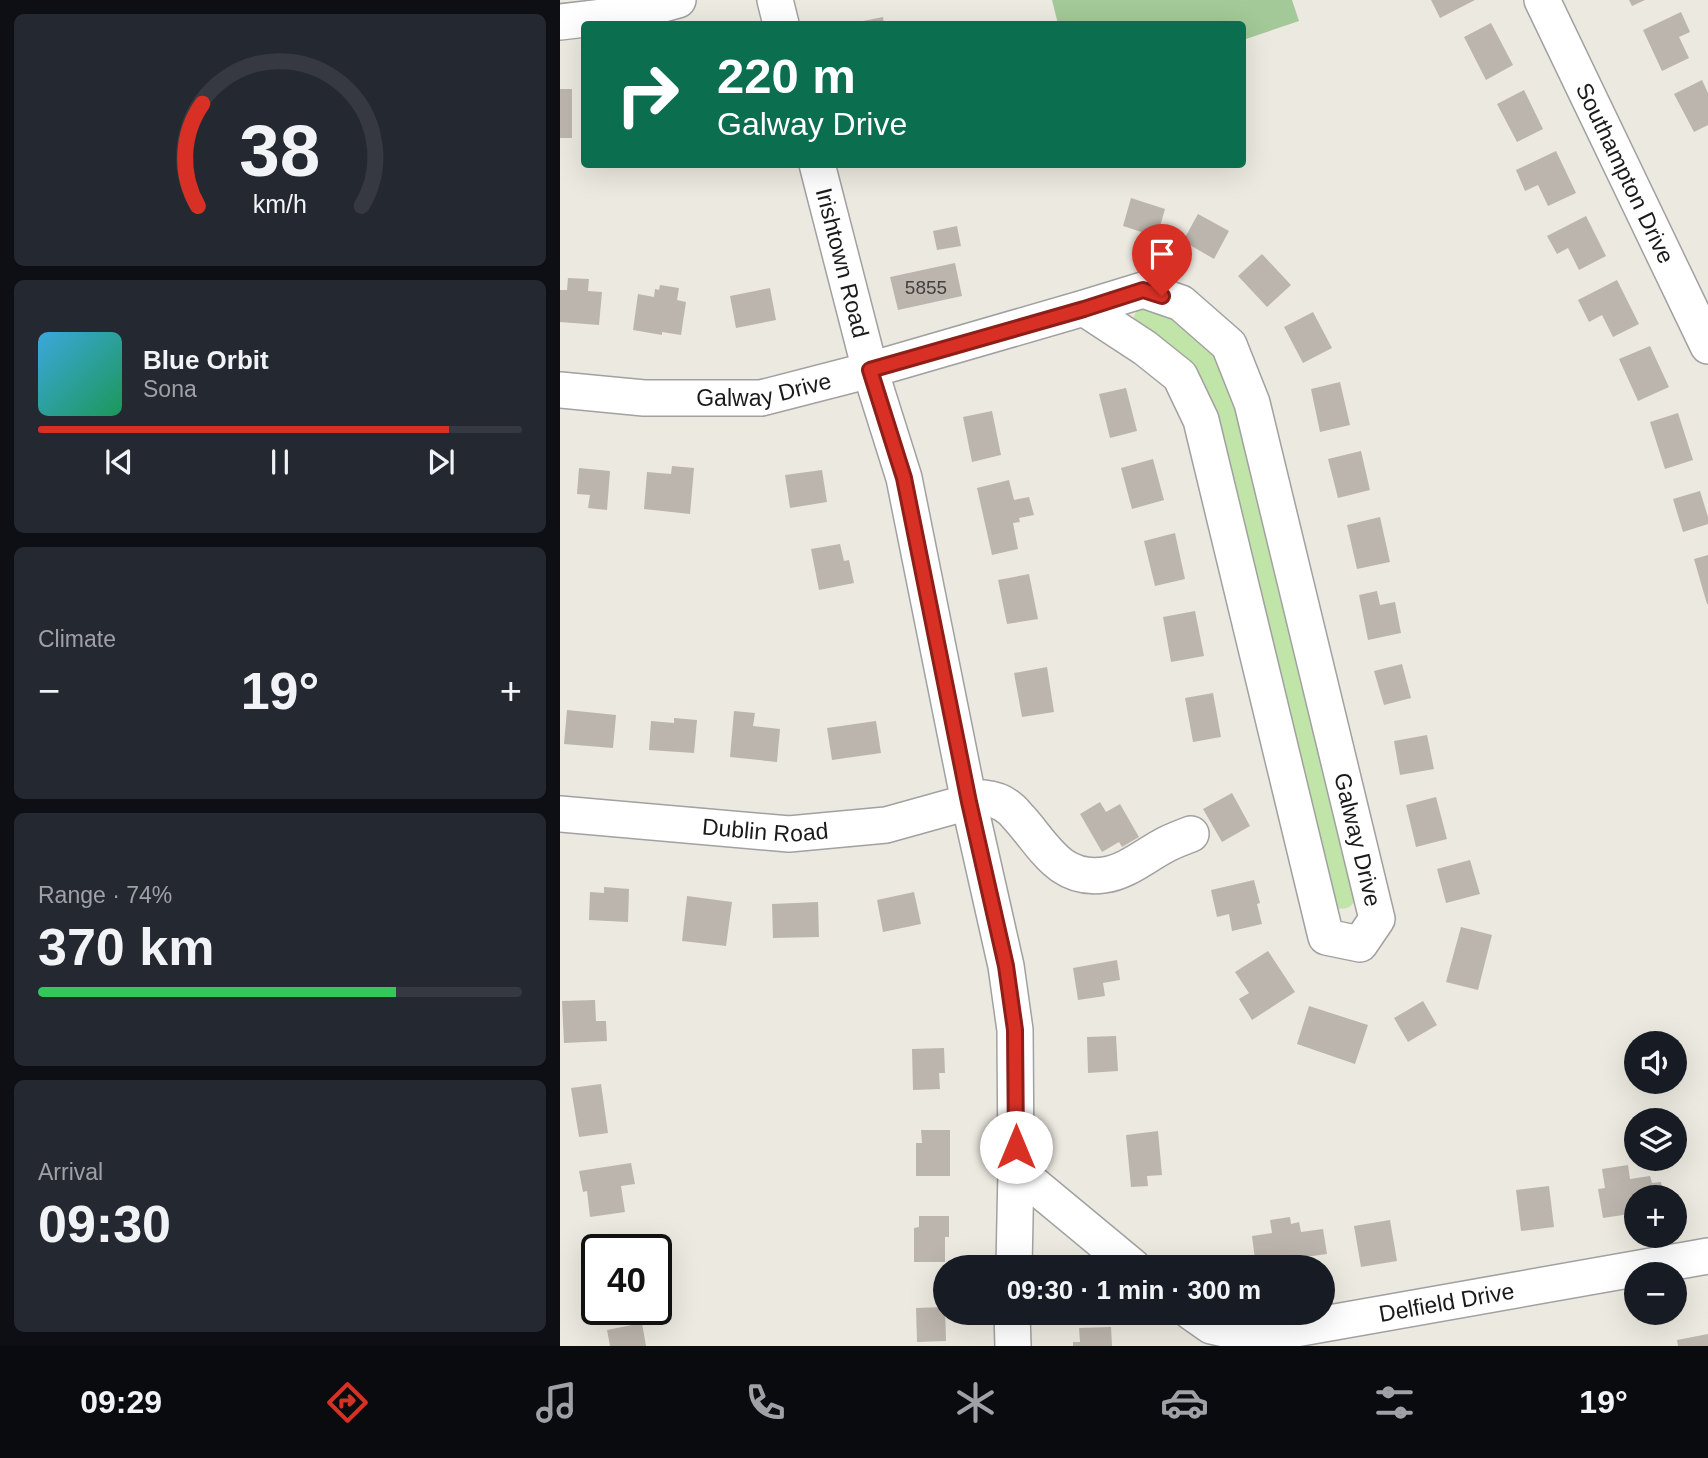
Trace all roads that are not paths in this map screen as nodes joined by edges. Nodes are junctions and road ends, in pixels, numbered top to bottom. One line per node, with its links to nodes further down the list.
1 (678, 0): 5 (street)
2 (775, 0): 4 (street)
3 (1542, 0): 8 (street, Southampton Drive)
4 (780, 21)
5 (560, 22)
6 (818, 168): 9 (street, Irishtown Road)
7 (1084, 309): 7 (street, Galway Drive); 9 (street, Galway Drive)
8 (1708, 346)
9 (870, 370): 10 (street, Galway Drive); 11 (street, Irishtown Road)
10 (560, 390)
11 (969, 802): 12 (street, Dublin Road); 13 (street, Dublin Road); 14 (street, Irishtown Road)
12 (560, 814)
13 (1191, 834)
14 (1016, 1170): 15 (street, Irishtown Road); 16 (street)
15 (1014, 1255)
16 (1118, 1255)
17 (1708, 1256): 18 (street, Delfield Drive)
18 (1335, 1322)
19 (1013, 1325): 22 (street)
20 (1210, 1325): 21 (street, Delfield Drive)
21 (1318, 1325)
22 (1013, 1346)

